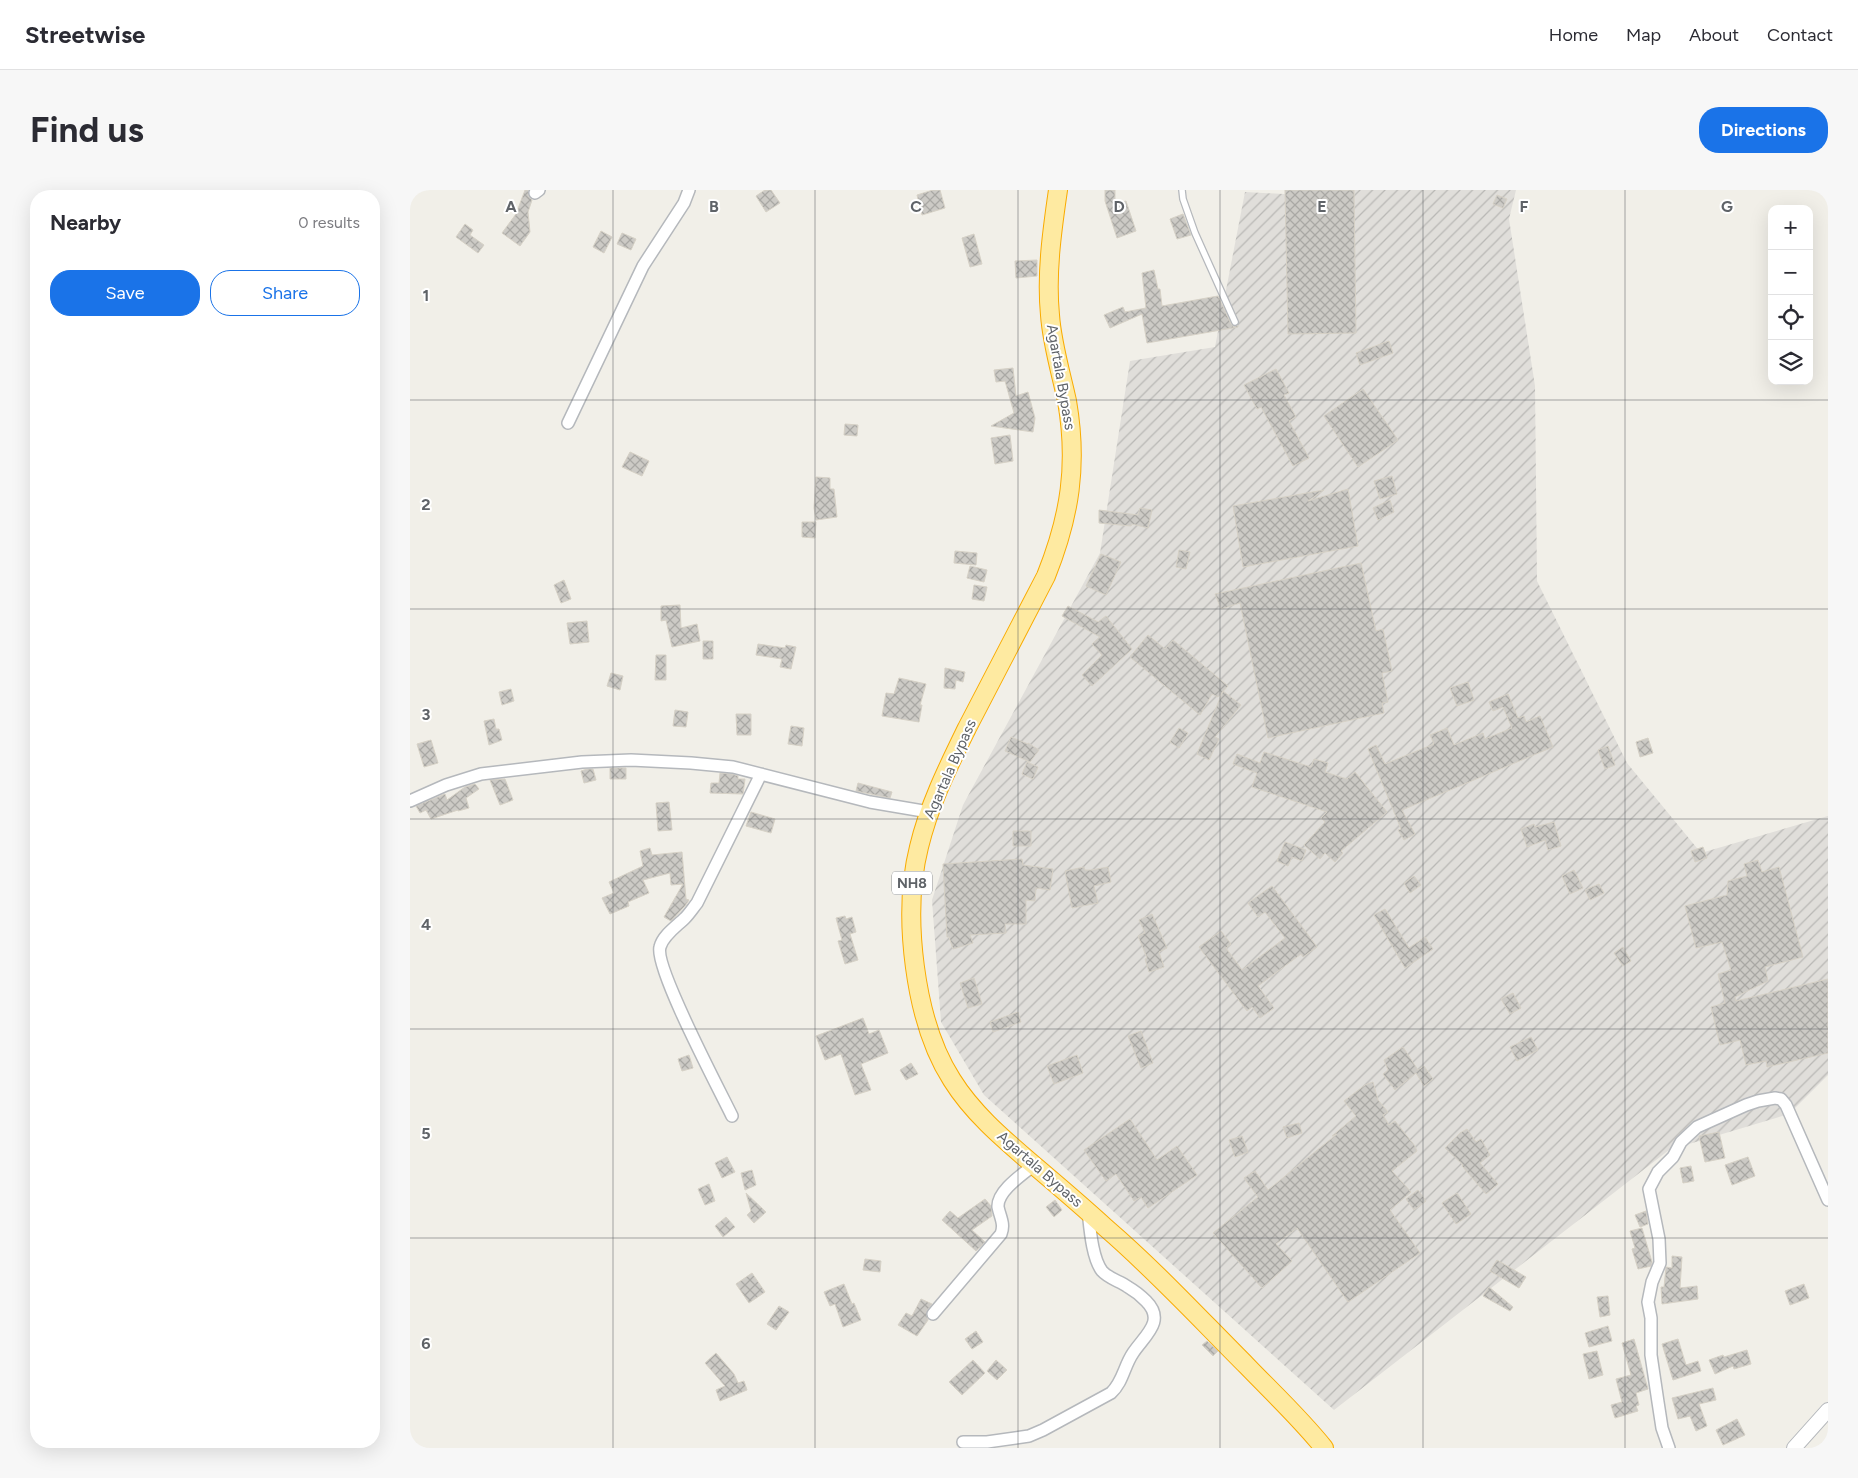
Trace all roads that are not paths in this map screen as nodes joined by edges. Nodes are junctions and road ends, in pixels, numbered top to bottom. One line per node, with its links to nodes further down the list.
1 (689, 190): 5 (street)
2 (1058, 190): 8 (highway, Agartala Bypass / NH8)
3 (1182, 190): 4 (lane)
4 (1234, 322)
5 (568, 423)
6 (761, 774): 7 (street); 8 (street); 9 (street)
7 (410, 801)
8 (929, 812): 10 (highway, Agartala Bypass / NH8)
9 (732, 1116)
10 (1034, 1165): 12 (highway, Agartala Bypass / NH8); 13 (street)
11 (1828, 1200): 17 (street)
12 (1088, 1211): 15 (street); 16 (highway, Agartala Bypass / NH8)
13 (933, 1314)
14 (1828, 1410): 18 (street)
15 (963, 1442)
16 (1324, 1448)
17 (1669, 1448)
18 (1794, 1448)

